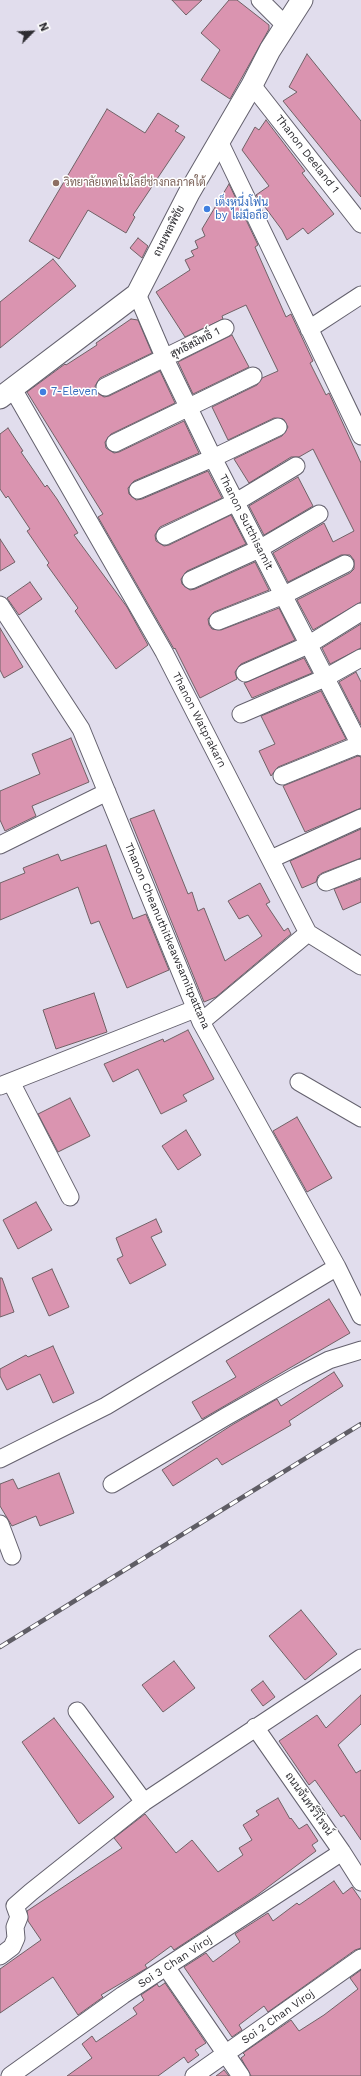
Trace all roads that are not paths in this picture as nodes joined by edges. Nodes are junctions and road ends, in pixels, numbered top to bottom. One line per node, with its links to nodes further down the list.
1 (260, 0): 3 (street)
2 (302, 0): 3 (street, ถนนพลพิชัย)
3 (285, 25): 4 (street, ถนนพลพิชัย)
4 (252, 85): 5 (street, ถนนพลพิชัย); 6 (street, Thanon Deeland 1)
5 (219, 141): 7 (street, ถนนพลพิชัย); 10 (street)
6 (361, 224)
7 (137, 294): 11 (street, Thanon Sutthisamit); 14 (street, ถนนพลพิชัย)
8 (361, 295): 10 (street)
9 (225, 328): 11 (street, สุทธิสมิทธิ์ 1)
10 (309, 329): 17 (street)
11 (165, 358): 13 (street, สุทธิสมิทธิ์ 1); 15 (street, Thanon Sutthisamit)
12 (252, 376): 15 (street)
13 (105, 387)
14 (6, 393): 42 (street, Thanon Watprakarn)
15 (188, 406): 18 (street); 19 (street, Thanon Sutthisamit)
16 (278, 427): 19 (street)
17 (361, 436)
18 (115, 443)
19 (213, 458): 21 (street); 22 (street, Thanon Sutthisamit)
20 (296, 466): 22 (street)
21 (138, 490)
22 (236, 502): 24 (street); 25 (street, Thanon Sutthisamit)
23 (319, 514): 25 (street)
24 (165, 536)
25 (259, 549): 27 (street); 28 (street, Thanon Sutthisamit)
26 (345, 564): 28 (street)
27 (191, 580)
28 (284, 595): 31 (street); 32 (street, Thanon Sutthisamit)
29 (0, 605): 39 (street, Thanon Cheanuthitkeawsamitpattana)
30 (361, 612): 32 (street)
31 (218, 621)
32 (308, 645): 34 (street); 35 (street, Thanon Sutthisamit)
33 (361, 658): 35 (street)
34 (245, 673)
35 (325, 678): 36 (street); 37 (street, Thanon Sutthisamit)
36 (241, 714)
37 (361, 745): 38 (street)
38 (282, 776)
39 (107, 792): 41 (street); 47 (street, Thanon Cheanuthitkeawsamitpattana)
40 (361, 818): 42 (street)
41 (0, 845)
42 (271, 860): 45 (street, Thanon Watprakarn)
43 (361, 868): 44 (street)
44 (326, 882)
45 (308, 933): 46 (street); 47 (street)
46 (361, 966)
47 (198, 1015): 49 (street); 52 (street, Thanon Cheanuthitkeawsamitpattana)
48 (299, 1082): 50 (street)
49 (6, 1084): 51 (street)
50 (361, 1118)
51 (70, 1196)
52 (337, 1267): 53 (street, Thanon Cheanuthitkeawsamitpattana); 55 (street)
53 (361, 1316)
54 (361, 1350): 56 (street)
55 (2, 1452)
56 (112, 1484)
57 (0, 1524): 58 (street)
58 (12, 1556)
59 (361, 1658): 61 (street)
60 (77, 1711): 62 (street)
61 (255, 1727): 62 (street); 63 (street, ถนนจันทร์วิโรจน์)
62 (144, 1802): 65 (street)
63 (342, 1852): 64 (street, ถนนจันทร์วิโรจน์); 67 (street, Soi 3 Chan Viroj)
64 (361, 1882)
65 (0, 1956)
66 (361, 1958): 68 (street, Soi 2 Chan Viroj)
67 (166, 1967): 68 (street); 69 (street, Soi 3 Chan Viroj)
68 (226, 2054): 70 (street, Soi 2 Chan Viroj); 71 (street)
69 (10, 2076)
70 (194, 2076)
71 (241, 2076)

